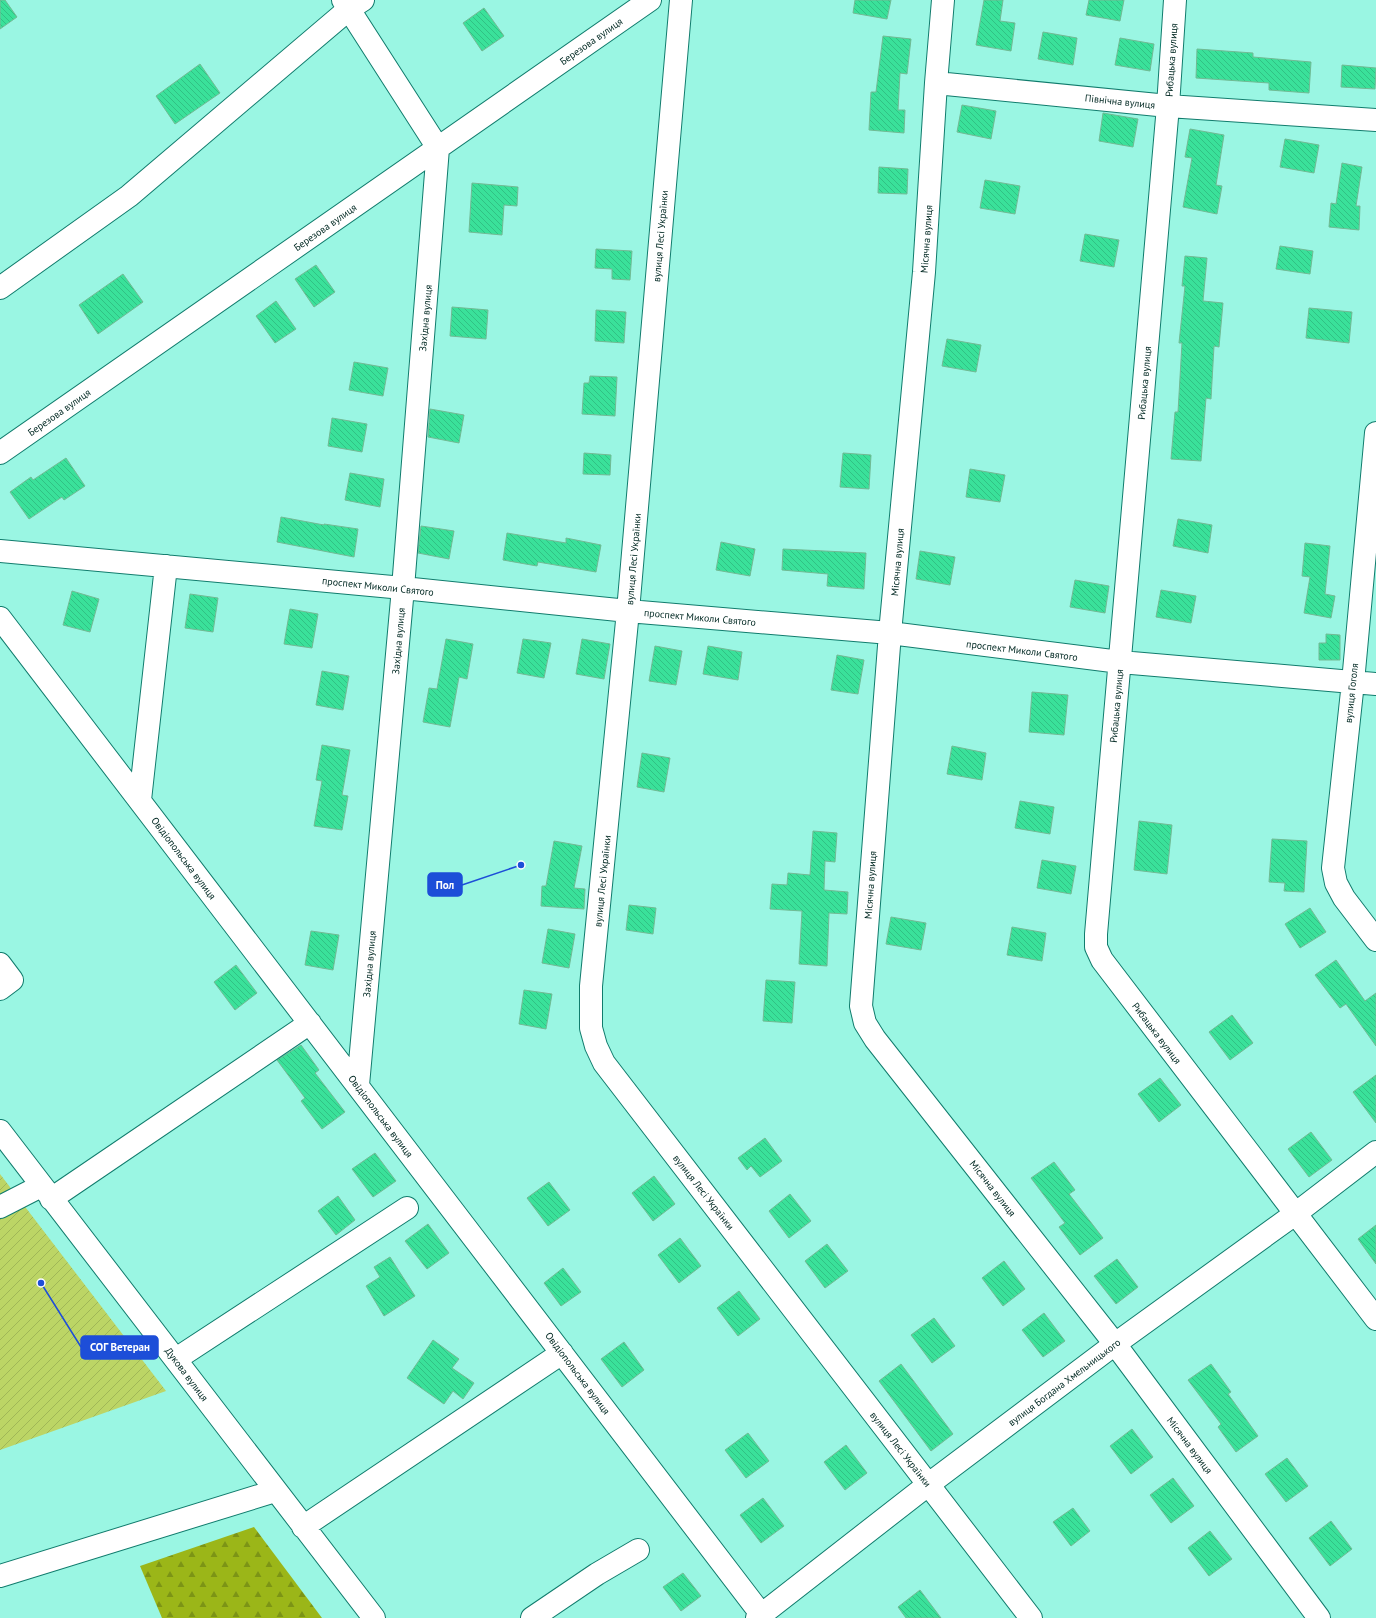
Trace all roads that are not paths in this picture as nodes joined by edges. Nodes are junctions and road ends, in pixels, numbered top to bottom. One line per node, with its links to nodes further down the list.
1 (650, 0): 9 (street, Березова вулиця)
2 (680, 0): 16 (street, вулиця Лесі Українки)
3 (943, 0): 6 (street, Місячна вулиця)
4 (1175, 0): 7 (street, Рибацька вулиця)
5 (352, 3): 9 (street); 10 (street)
6 (936, 83): 7 (street, Північна вулиця); 18 (street, Місячна вулиця)
7 (1168, 106): 8 (street, Північна вулиця); 19 (street, Рибацька вулиця)
8 (1376, 120)
9 (438, 148): 12 (street, Березова вулиця); 15 (street, Західна вулиця)
10 (0, 288)
11 (1376, 433): 20 (street, вулиця Гоголя)
12 (0, 453)
13 (0, 551): 14 (street, проспект Миколи Святого)
14 (166, 566): 15 (street, проспект Миколи Святого); 22 (street)
15 (403, 588): 16 (street, проспект Миколи Святого); 27 (street, Західна вулиця)
16 (628, 611): 18 (street, проспект Миколи Святого); 38 (street, вулиця Лесі Українки)
17 (0, 618): 22 (street, Овідіопольська вулиця)
18 (890, 633): 19 (street, проспект Миколи Святого); 35 (street, Місячна вулиця)
19 (1120, 662): 20 (street, проспект Миколи Святого); 33 (street, Рибацька вулиця)
20 (1353, 682): 21 (street, проспект Миколи Святого); 23 (street, вулиця Гоголя)
21 (1376, 684)
22 (140, 800): 26 (street, Овідіопольська вулиця)
23 (1376, 940)
24 (0, 964): 25 (street)
25 (0, 988)
26 (310, 1023): 27 (street, Овідіопольська вулиця); 30 (street)
27 (358, 1085): 36 (street, Овідіопольська вулиця)
28 (0, 1131): 30 (street, Дукова вулиця)
29 (1376, 1152): 33 (street, вулиця Богдана Хмельницького)
30 (46, 1192): 31 (street); 37 (street, Дукова вулиця)
31 (0, 1207)
32 (407, 1208): 37 (street)
33 (1295, 1214): 34 (street, Рибацька вулиця); 35 (street, вулиця Богдана Хмельницького)
34 (1376, 1319)
35 (1115, 1344): 38 (street, вулиця Богдана Хмельницького); 47 (street, Місячна вулиця)
36 (562, 1353): 40 (street); 43 (street, Овідіопольська вулиця)
37 (176, 1358): 39 (street, Дукова вулиця)
38 (929, 1484): 43 (street, вулиця Богдана Хмельницького); 46 (street, вулиця Лесі Українки)
39 (275, 1491): 40 (street, Дукова вулиця); 42 (street)
40 (303, 1527): 44 (street, Дукова вулиця)
41 (638, 1550): 45 (street)
42 (0, 1576)
43 (759, 1616)
44 (374, 1618)
45 (532, 1618)
46 (1031, 1618)
47 (1319, 1618)

